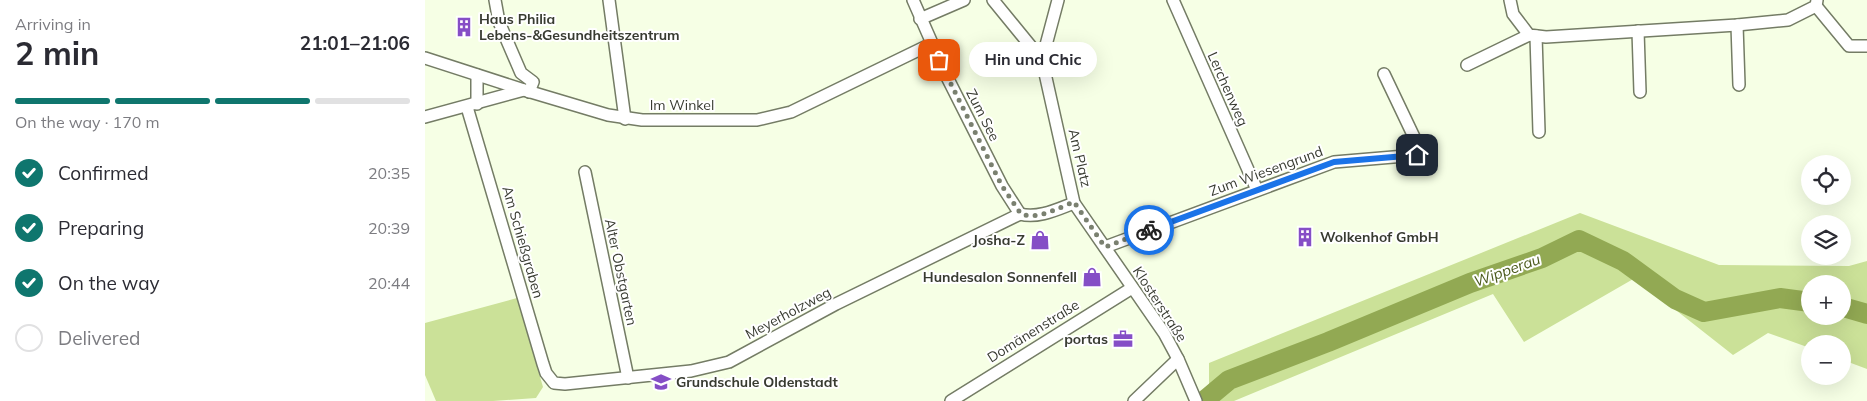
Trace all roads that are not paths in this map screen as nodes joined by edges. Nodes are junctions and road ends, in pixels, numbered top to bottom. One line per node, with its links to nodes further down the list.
1 (495, 0): 22 (street)
2 (609, 0): 26 (street)
3 (913, 0): 10 (street, Zum See)
4 (964, 0): 10 (street)
5 (1058, 0): 17 (street)
6 (1173, 0): 29 (street, Lerchenweg)
7 (1510, 0): 13 (street)
8 (998, 2): 17 (street)
9 (1816, 3): 11 (street); 15 (street)
10 (920, 19): 14 (street, Zum See)
11 (1737, 25): 12 (street); 21 (street)
12 (1639, 31): 13 (street); 23 (street)
13 (1533, 36): 18 (street); 27 (street)
14 (931, 44): 26 (street, Im Winkel); 31 (street, Zum See)
15 (1867, 46)
16 (425, 58): 19 (street, Im Winkel)
17 (1042, 60): 30 (street, Am Platz)
18 (1467, 65)
19 (477, 74): 22 (street, Im Winkel); 24 (street, Am Schießgraben)
20 (1384, 74): 29 (street, Zum Wiesengrund)
21 (1739, 85)
22 (527, 91): 24 (street); 26 (street, Im Winkel)
23 (1640, 92)
24 (472, 106): 25 (street); 36 (street, Am Schießgraben)
25 (425, 117)
26 (625, 119)
27 (1539, 132)
28 (585, 172): 35 (street, Alter Obstgarten)
29 (1257, 190): 32 (street, Zum Wiesengrund)
30 (1074, 202): 31 (street, Am Platz); 32 (street, Klosterstraße)
31 (1021, 214): 35 (street, Meyerholzweg)
32 (1105, 247): 33 (street, Klosterstraße)
33 (1132, 288): 34 (street, Klosterstraße); 37 (street, Domänenstraße)
34 (1177, 359): 38 (street); 39 (street, Klosterstraße)
35 (627, 378): 36 (street, Meyerholzweg)
36 (555, 383)
37 (951, 401)
38 (1134, 401)
39 (1196, 401)

